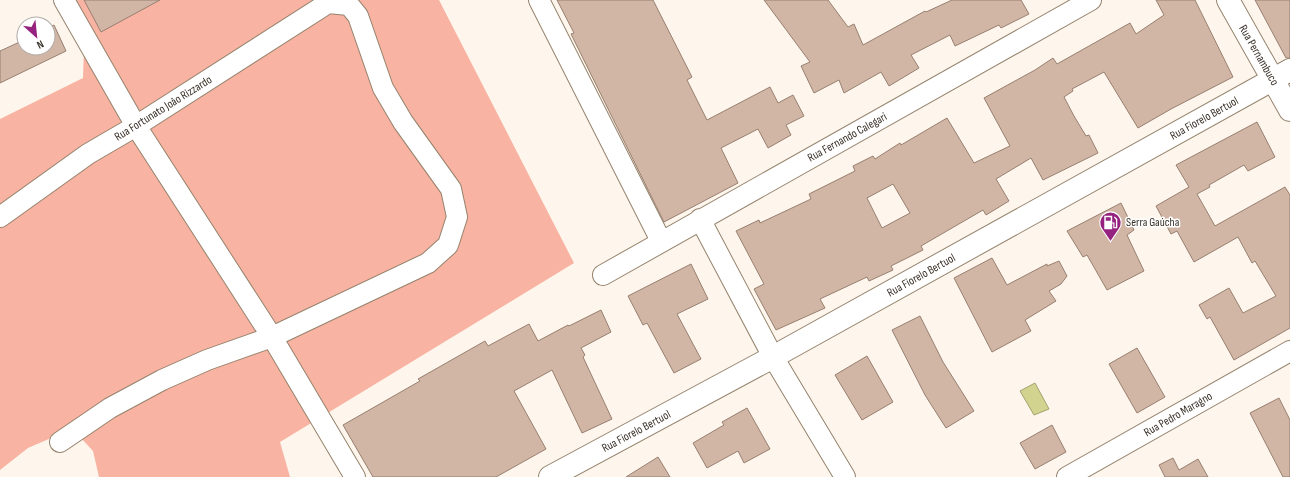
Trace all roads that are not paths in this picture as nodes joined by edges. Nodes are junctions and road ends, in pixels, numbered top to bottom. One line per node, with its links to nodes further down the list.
1 (64, 0): 7 (street)
2 (539, 0): 10 (street)
3 (1091, 0): 9 (street, Rua Fernando Calegari)
4 (1228, 0): 5 (main road, Rua Pernambuco)
5 (1282, 75): 6 (main road, Rua Pernambuco); 14 (main road, Rua Fiorelo Bertuol)
6 (1290, 110)
7 (136, 126): 8 (street, Rua Fortunato João Rizzardo); 12 (street); 12 (street, Rua Fortunato João Rizzardo)
8 (0, 217)
9 (700, 219): 10 (street, Rua Fernando Calegari); 14 (street)
10 (661, 241): 11 (street, Rua Fernando Calegari)
11 (603, 275)
12 (272, 337): 15 (street); 16 (street)
13 (1290, 351): 19 (street, Rua Pedro Maragno)
14 (773, 357): 17 (main road, Rua Fiorelo Bertuol); 18 (street)
15 (60, 442)
16 (355, 477)
17 (550, 477)
18 (845, 477)
19 (1067, 477)

